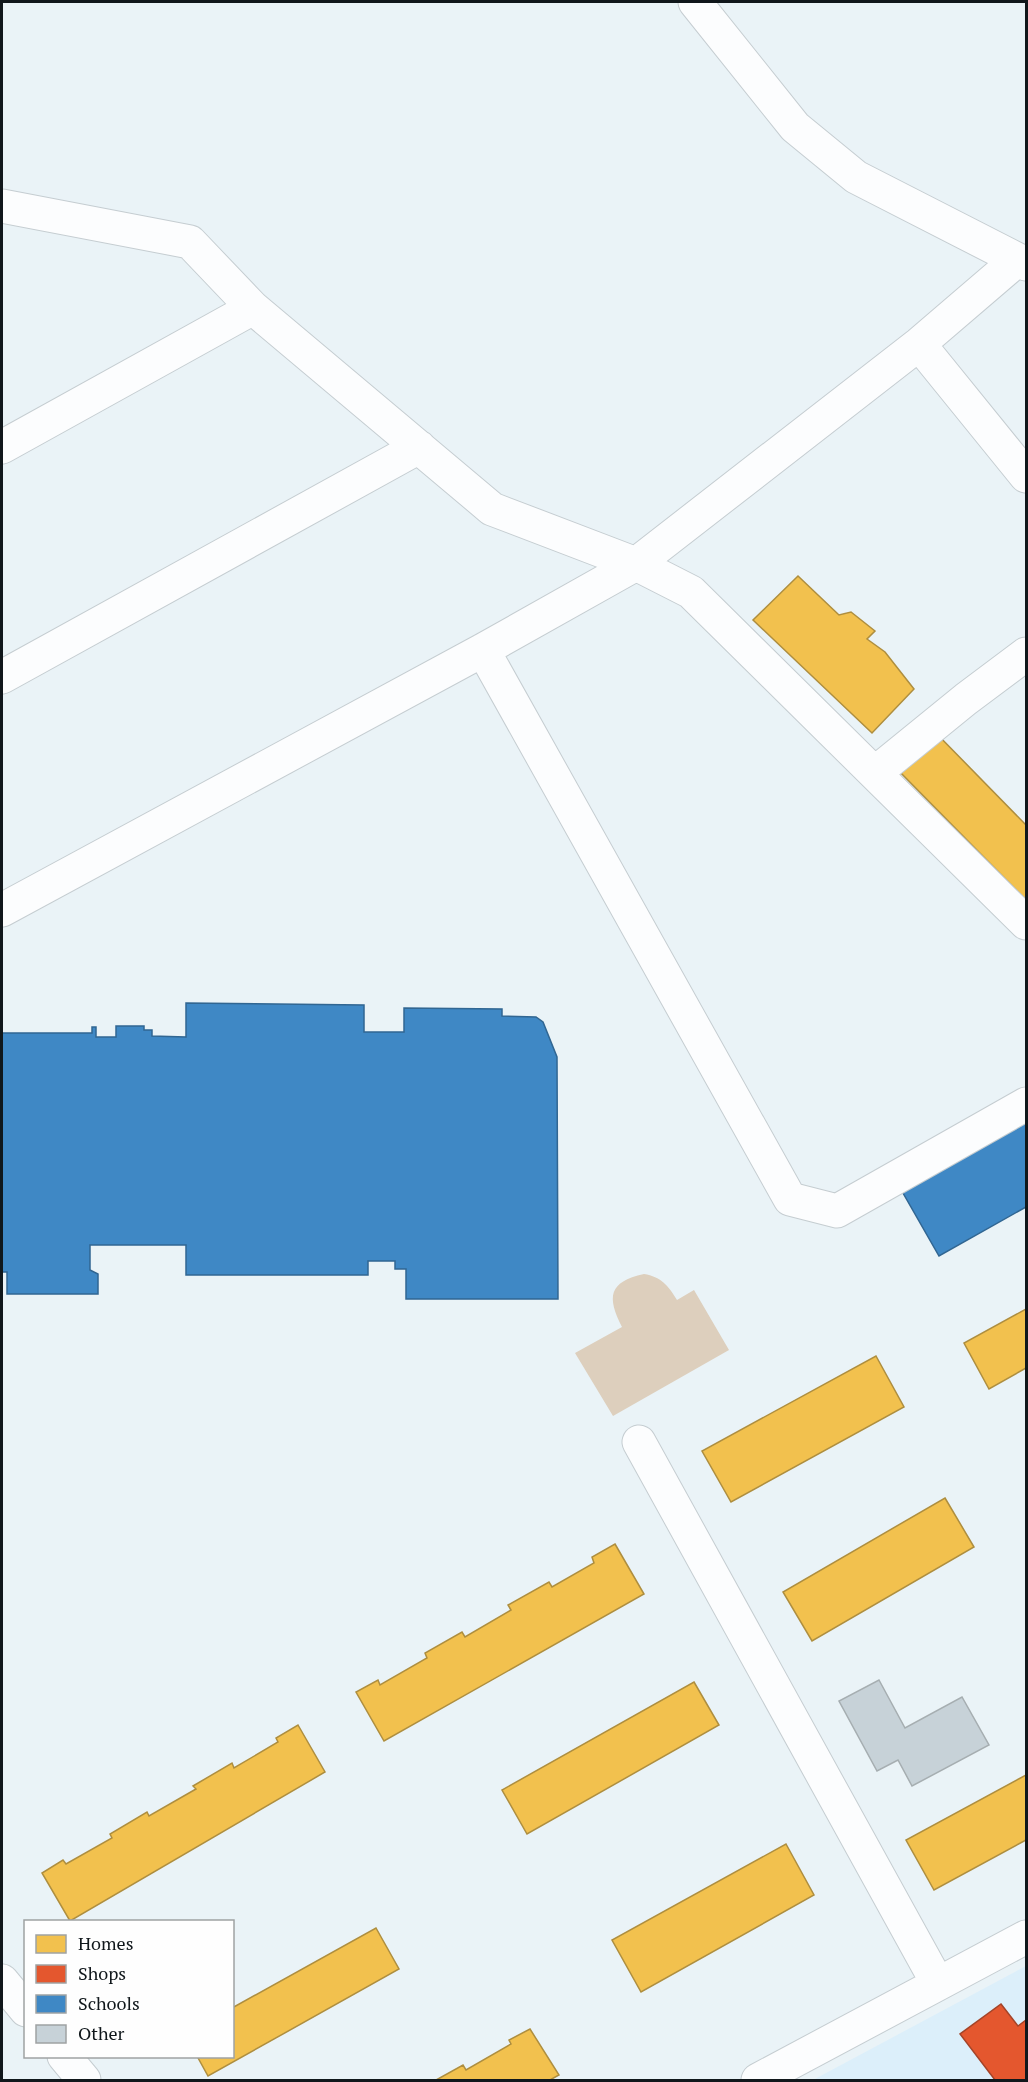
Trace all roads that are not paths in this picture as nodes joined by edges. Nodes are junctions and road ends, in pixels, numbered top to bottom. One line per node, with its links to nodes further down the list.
1 (695, 2): 3 (street)
2 (2, 206): 4 (street)
3 (1022, 262): 5 (street)
4 (253, 308): 6 (street); 7 (street)
5 (919, 344): 8 (street); 9 (street)
6 (2, 447)
7 (418, 447): 9 (street); 12 (street)
8 (1026, 476)
9 (636, 564): 10 (street); 13 (street)
10 (483, 650): 14 (street); 16 (street)
11 (1026, 654): 13 (street)
12 (2, 677)
13 (875, 773): 15 (street)
14 (2, 910)
15 (1026, 923)
16 (1026, 1104)
17 (639, 1442): 20 (street)
18 (1026, 1937): 20 (street)
19 (2, 1981): 21 (street)
20 (938, 1984): 24 (street)
21 (24, 2008)
22 (66, 2058): 23 (street)
23 (84, 2080)
24 (758, 2080)

